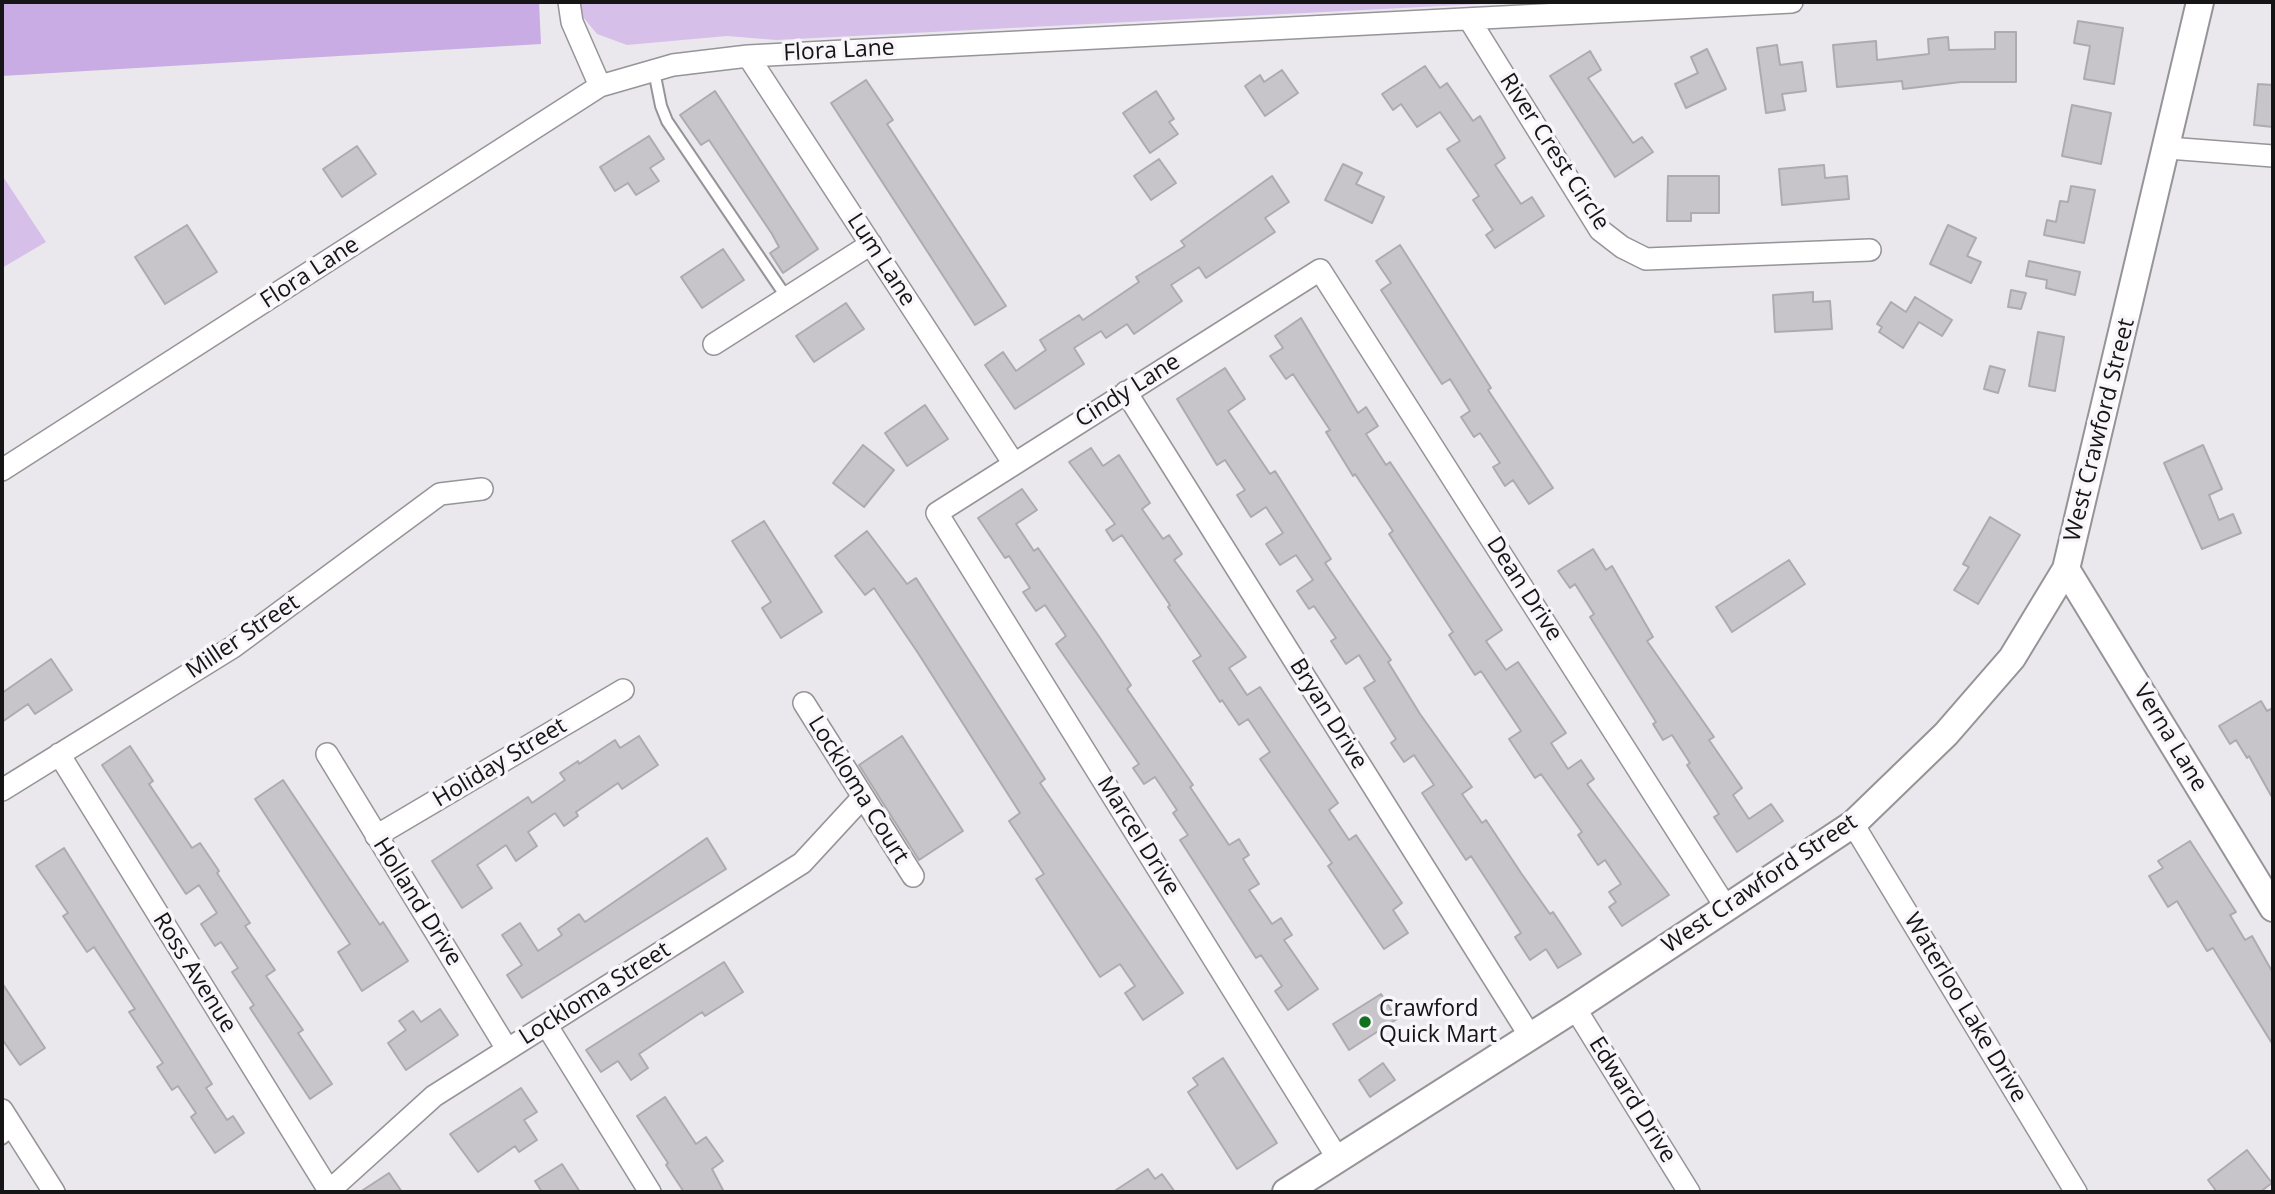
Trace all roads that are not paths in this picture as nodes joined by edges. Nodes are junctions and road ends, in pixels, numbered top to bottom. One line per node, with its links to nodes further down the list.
1 (569, 2): 7 (street)
2 (1792, 2): 4 (street, Flora Lane)
3 (2200, 2): 8 (street, West Crawford Street)
4 (1469, 19): 5 (street, Flora Lane); 11 (street, River Crest Circle)
5 (748, 56): 6 (street, Flora Lane); 10 (street, Lum Lane)
6 (654, 71): 7 (street, Flora Lane); 13 (lane)
7 (600, 86): 17 (street, Flora Lane)
8 (2168, 148): 9 (street); 20 (street, West Crawford Street)
9 (2273, 156)
10 (871, 244): 13 (street); 16 (street, Lum Lane)
11 (1870, 250)
12 (1320, 270): 15 (street, Cindy Lane); 31 (street, Dean Drive)
13 (787, 298): 14 (street)
14 (713, 344)
15 (1126, 392): 16 (street, Cindy Lane); 34 (street, Bryan Drive)
16 (1014, 464): 19 (street, Cindy Lane)
17 (2, 470)
18 (482, 489): 23 (street, Miller Street)
19 (937, 513): 38 (street, Marcel Drive)
20 (2066, 569): 27 (street, West Crawford Street); 30 (street, Verna Lane)
21 (623, 690): 28 (street, Holiday Street)
22 (803, 703): 26 (street, Lockloma Court)
23 (59, 754): 25 (street, Miller Street); 40 (street, Ross Avenue)
24 (327, 754): 28 (street, Holland Drive)
25 (2, 790)
26 (862, 798): 29 (street, Lockloma Court); 33 (street, Lockloma Street)
27 (1853, 824): 31 (street, West Crawford Street); 44 (street, Waterloo Lake Drive)
28 (376, 836): 35 (street, Holland Drive)
29 (913, 876)
30 (2273, 908)
31 (1727, 909): 32 (street, West Crawford Street)
32 (1575, 1008): 34 (street, West Crawford Street); 43 (street, Edward Drive)
33 (547, 1026): 35 (street, Lockloma Street); 41 (street)
34 (1530, 1036): 38 (street, West Crawford Street)
35 (507, 1049): 40 (street, Lockloma Street)
36 (2, 1110): 37 (street)
37 (8, 1135): 39 (street)
38 (1338, 1159): 42 (street, West Crawford Street)
39 (54, 1192)
40 (329, 1192)
41 (650, 1192)
42 (1286, 1192)
43 (1689, 1192)
44 (2076, 1192)

